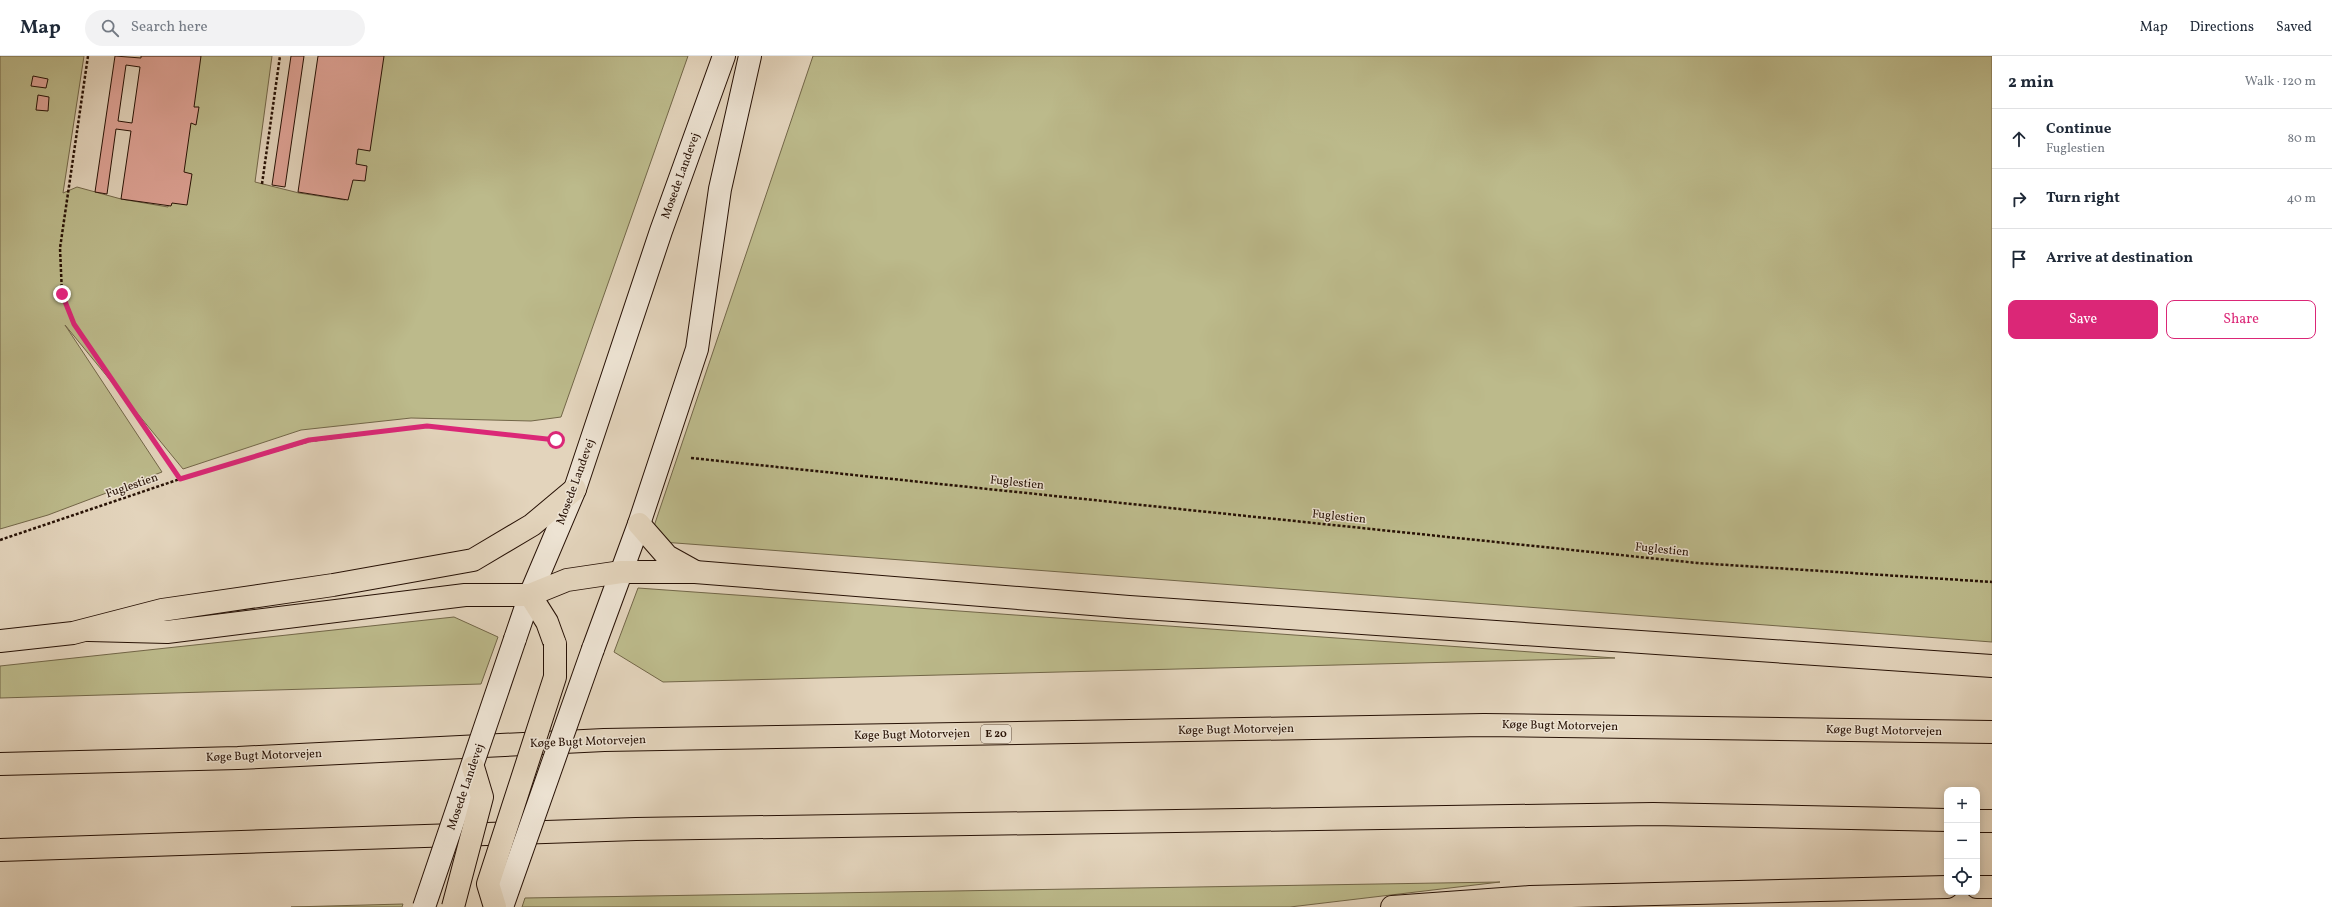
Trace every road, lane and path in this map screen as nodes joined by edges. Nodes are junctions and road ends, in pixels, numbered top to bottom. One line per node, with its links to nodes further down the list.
1 (88, 56): 8 (path)
2 (280, 56): 5 (path)
3 (724, 56): 9 (main road, Mosede Landevej)
4 (750, 56): 10 (main road)
5 (262, 184)
6 (556, 440): 8 (path, Fuglestien)
7 (686, 458): 14 (path, Fuglestien)
8 (180, 479): 11 (path, Fuglestien)
9 (576, 489): 15 (main road, Mosede Landevej); 16 (highway)
10 (639, 524): 12 (main road); 13 (highway)
11 (0, 540)
12 (621, 572): 13 (highway); 15 (highway); 32 (main road, bridge)
13 (696, 572): 18 (highway)
14 (1992, 582)
15 (530, 595): 16 (highway); 21 (main road, Mosede Landevej, bridge); 31 (highway, bridge)
16 (89, 630): 17 (highway)
17 (0, 641)
18 (1992, 666)
19 (1992, 732): 20 (highway, Køge Bugt Motorvejen / E 20)
20 (0, 764)
21 (472, 767): 29 (main road, Mosede Landevej, bridge); 30 (highway, bridge)
22 (1944, 820): 25 (highway)
23 (1980, 821): 24 (highway)
24 (1992, 821)
25 (0, 850)
26 (1944, 887): 33 (highway)
27 (1980, 887): 28 (highway)
28 (1992, 887)
29 (424, 907)
30 (454, 907)
31 (495, 907)
32 (502, 907)
33 (1392, 907)

